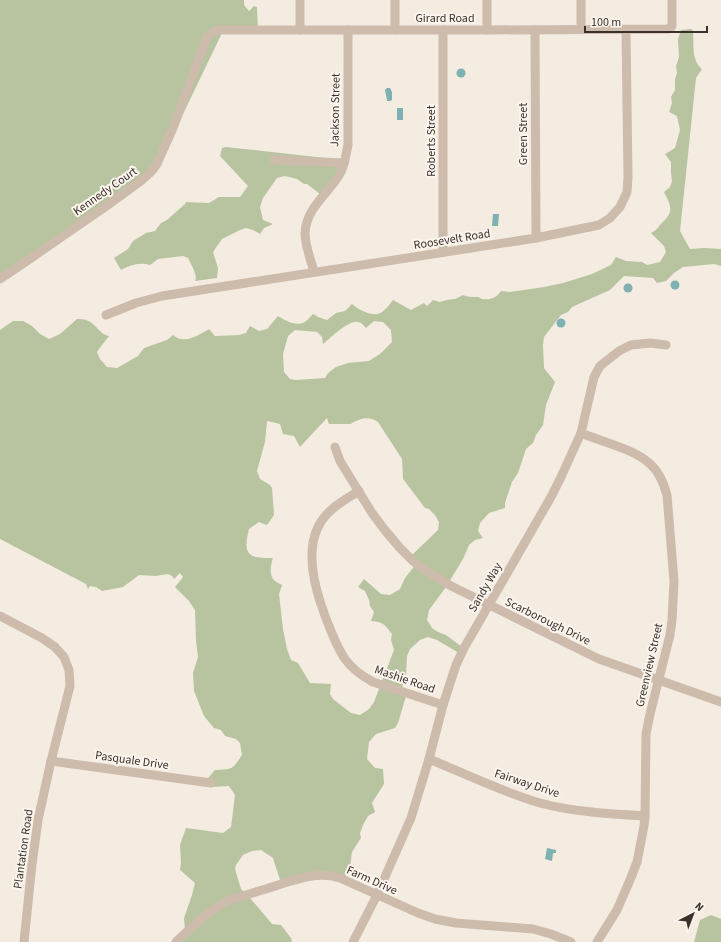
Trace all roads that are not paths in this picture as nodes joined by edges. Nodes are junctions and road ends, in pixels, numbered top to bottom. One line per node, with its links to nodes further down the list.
1 (300, 0): 8 (street)
2 (395, 0): 10 (street)
3 (487, 0): 12 (street)
4 (581, 0): 6 (street)
5 (672, 0): 14 (street, Girard Road)
6 (581, 29): 13 (street, Girard Road); 14 (street, Girard Road)
7 (217, 30): 8 (street, Girard Road); 20 (street, Kennedy Court)
8 (300, 30): 9 (street, Girard Road)
9 (348, 30): 10 (street, Girard Road); 16 (street, Jackson Street)
10 (396, 30): 11 (street, Girard Road)
11 (443, 30): 12 (street, Girard Road); 18 (street, Roberts Street)
12 (487, 30): 13 (street, Girard Road)
13 (535, 30): 17 (street, Green Street)
14 (626, 30): 17 (street, Roosevelt Road)
15 (274, 160): 16 (street)
16 (344, 163): 19 (street, Jackson Street)
17 (536, 238): 18 (street, Roosevelt Road)
18 (443, 252): 19 (street, Roosevelt Road)
19 (314, 272): 21 (street, Roosevelt Road)
20 (0, 279)
21 (106, 315)
22 (666, 345): 23 (street, Sandy Way)
23 (580, 434): 26 (street, Sandy Way); 28 (street, Greenview Street)
24 (334, 447): 25 (street, Scarborough Drive)
25 (359, 491): 26 (street, Scarborough Drive); 30 (street, Mashie Road)
26 (488, 605): 28 (street, Scarborough Drive); 30 (street, Sandy Way)
27 (0, 616): 32 (street, Plantation Road)
28 (659, 680): 29 (street, Scarborough Drive); 34 (street, Greenview Street)
29 (721, 702)
30 (443, 704): 31 (street, Sandy Way)
31 (429, 759): 34 (street, Fairway Drive); 35 (street, Sandy Way)
32 (51, 761): 33 (street, Pasquale Drive); 36 (street, Plantation Road)
33 (211, 783)
34 (645, 816): 40 (street, Greenview Street)
35 (377, 895): 37 (street, Farm Drive); 38 (street, Sandy Way); 39 (street, Farm Drive)
36 (24, 942)
37 (176, 942)
38 (353, 942)
39 (571, 942)
40 (597, 942)

